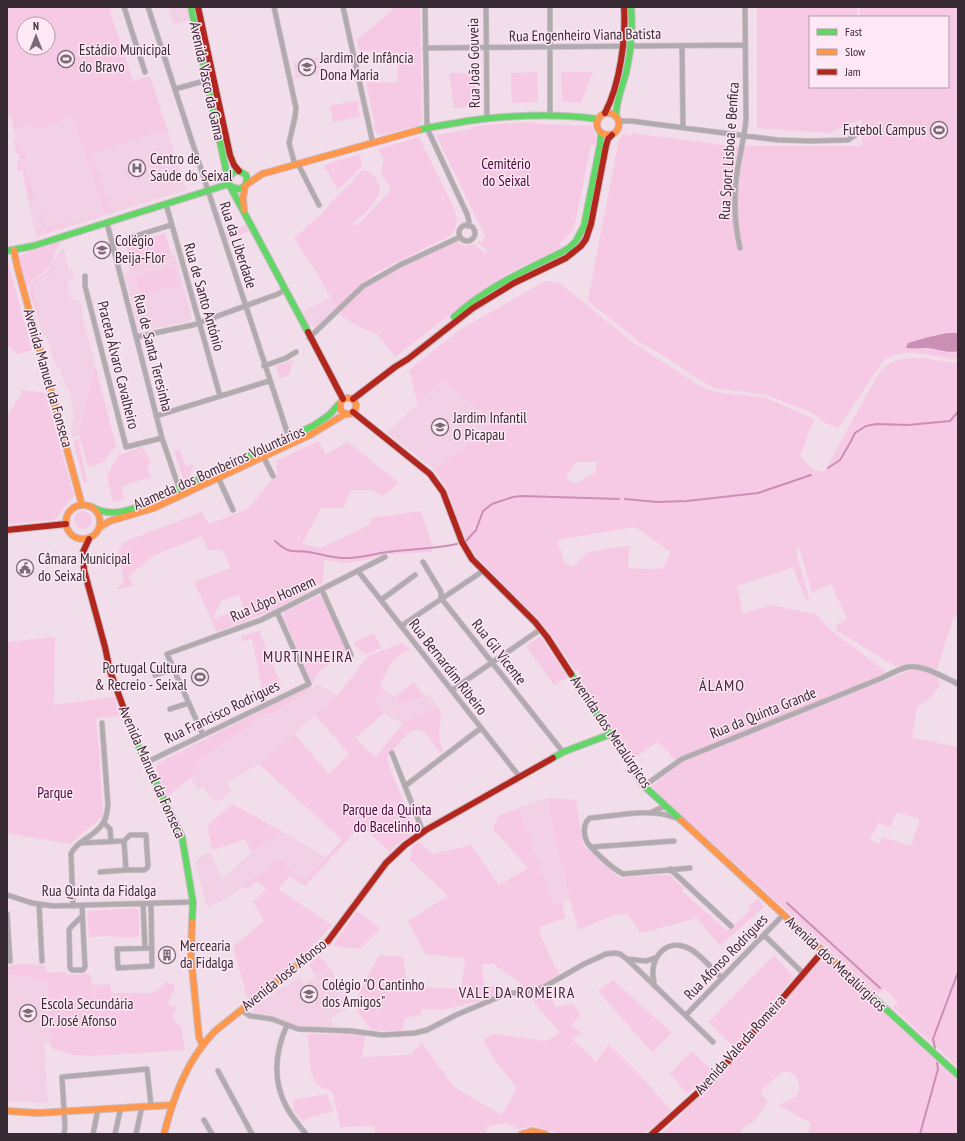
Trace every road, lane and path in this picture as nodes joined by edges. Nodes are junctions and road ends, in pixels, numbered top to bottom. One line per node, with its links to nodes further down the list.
1 (124, 7): 20 (street)
2 (148, 7): 22 (street, Rua da Liberdade)
3 (191, 7): 21 (main road, Avenida Vasco da Gama)
4 (198, 7): 21 (main road, Avenida Vasco da Gama)
5 (274, 7): 35 (street)
6 (343, 7): 34 (street)
7 (425, 7): 18 (street)
8 (486, 7): 19 (street, Rua João Gouveia)
9 (550, 7): 17 (street)
10 (624, 7): 14 (main road)
11 (631, 7): 15 (main road)
12 (745, 7): 13 (street, Rua Sport Lisboa e Benfica)
13 (745, 45): 16 (street, Rua Engenheiro Viana Batista); 32 (street, Rua Sport Lisboa e Benfica)
14 (624, 46): 15 (street, Rua Engenheiro Viana Batista); 17 (street, Rua Engenheiro Viana Batista); 23 (main road)
15 (631, 46): 16 (street, Rua Engenheiro Viana Batista); 26 (main road)
16 (682, 46): 28 (street)
17 (550, 47): 19 (street, Rua Engenheiro Viana Batista); 24 (street)
18 (425, 48): 19 (street, Rua Engenheiro Viana Batista); 29 (street)
19 (486, 48): 25 (street, Rua João Gouveia)
20 (145, 72)
21 (210, 80): 22 (street); 36 (main road, Avenida Vasco da Gama); 38 (main road, Avenida Vasco da Gama)
22 (175, 89): 40 (street, Rua da Liberdade)
23 (605, 113): 26 (main road); 27 (main road)
24 (550, 115): 25 (main road); 27 (main road)
25 (487, 118): 29 (main road)
26 (617, 118): 28 (street); 31 (main road)
27 (598, 119): 30 (main road)
28 (683, 127): 32 (street)
29 (427, 128): 34 (main road); 46 (street)
30 (600, 133): 31 (main road); 59 (main road)
31 (612, 135): 59 (main road)
32 (744, 136): 33 (street); 49 (street, Rua Sport Lisboa e Benfica)
33 (854, 136)
34 (372, 144): 35 (main road)
35 (296, 164): 37 (main road); 42 (street)
36 (240, 172): 37 (main road); 38 (main road); 39 (main road)
37 (262, 174): 39 (main road)
38 (229, 183): 39 (main road); 40 (main road); 43 (main road, Avenida Vasco da Gama)
39 (246, 186): 43 (main road, Avenida Vasco da Gama)
40 (208, 190): 41 (main road); 53 (street, Rua da Liberdade)
41 (166, 204): 44 (main road); 45 (street, Rua de Santo António)
42 (319, 205)
43 (246, 216): 52 (main road, Avenida Vasco da Gama)
44 (107, 223): 50 (main road); 55 (street, Rua de Santa Teresinha)
45 (171, 225): 48 (street); 54 (street, Rua de Santo António)
46 (468, 226): 47 (street); 47 (street)
47 (460, 236): 56 (street)
48 (128, 240)
49 (740, 248)
50 (10, 251): 74 (main road, Avenida Manuel da Fonseca)
51 (85, 276): 67 (street, Praceta Álvaro Cavalheiro)
52 (284, 290): 53 (street); 56 (main road, Avenida Vasco da Gama)
53 (245, 305): 54 (street); 58 (street, Rua da Liberdade)
54 (198, 323): 55 (street); 61 (street, Rua de Santo António)
55 (136, 337): 66 (street, Rua de Santa Teresinha)
56 (310, 340): 63 (main road)
57 (296, 352): 58 (street)
58 (264, 366): 60 (street, Rua da Liberdade)
59 (395, 367): 62 (main road)
60 (269, 381): 61 (street); 68 (street, Rua da Liberdade)
61 (220, 396): 66 (street)
62 (353, 400): 63 (main road); 64 (main road)
63 (341, 401): 65 (main road); 68 (main road, Alameda dos Bombeiros Voluntários)
64 (353, 412): 65 (main road); 86 (main road, Avenida dos Metalúrgicos)
65 (345, 414): 68 (main road, Alameda dos Bombeiros Voluntários)
66 (156, 416): 67 (street, Rua de Santa Teresinha)
67 (162, 438): 73 (street, Rua de Santa Teresinha)
68 (290, 441): 69 (main road, Alameda dos Bombeiros Voluntários); 70 (main road, Alameda dos Bombeiros Voluntários)
69 (260, 450): 70 (street); 71 (main road, Alameda dos Bombeiros Voluntários)
70 (263, 457): 71 (main road, Alameda dos Bombeiros Voluntários); 72 (street)
71 (217, 474): 73 (main road, Alameda dos Bombeiros Voluntários); 76 (street)
72 (273, 476)
73 (180, 492): 75 (main road, Alameda dos Bombeiros Voluntários); 78 (main road, Alameda dos Bombeiros Voluntários)
74 (82, 505): 75 (main road); 77 (main road)
75 (92, 507): 78 (main road)
76 (233, 510)
77 (66, 524): 79 (main road); 80 (main road)
78 (100, 527): 81 (main road)
79 (7, 530)
80 (77, 538): 81 (main road); 82 (main road, Avenida Manuel da Fonseca)
81 (89, 539): 82 (main road, Avenida Manuel da Fonseca)
82 (83, 552): 108 (main road, Avenida Manuel da Fonseca)
83 (385, 557): 85 (street, Rua Lôpo Homem)
84 (423, 562): 89 (street, Rua Gil Vicente)
85 (358, 571): 88 (street, Rua Lôpo Homem); 90 (street, Rua Bernardim Ribeiro)
86 (483, 571): 89 (street); 93 (main road, Avenida dos Metalúrgicos)
87 (415, 574): 90 (street)
88 (322, 590): 91 (street, Rua Lôpo Homem); 94 (street)
89 (441, 598): 92 (street); 95 (street, Rua Gil Vicente)
90 (381, 600): 92 (street, Rua Bernardim Ribeiro)
91 (277, 612): 96 (street, Rua Lôpo Homem); 105 (street, Rua Francisco Rodrigues)
92 (401, 626): 99 (street, Rua Bernardim Ribeiro)
93 (541, 629): 95 (street); 104 (main road, Avenida dos Metalúrgicos)
94 (351, 655)
95 (492, 663): 99 (street); 106 (street, Rua Gil Vicente)
96 (174, 669): 97 (street); 100 (street)
97 (155, 675)
98 (958, 684): 111 (street, Rua da Quinta Grande)
99 (452, 690): 103 (street, Rua Bernardim Ribeiro)
100 (189, 703): 101 (street); 105 (street)
101 (170, 709)
102 (102, 723): 115 (street)
103 (481, 728): 109 (street, Rua Bernardim Ribeiro); 110 (street)
104 (611, 734): 106 (main road, Avenida José Afonso); 111 (main road, Avenida dos Metalúrgicos)
105 (203, 735): 108 (street, Rua Francisco Rodrigues)
106 (563, 752): 109 (main road, Avenida José Afonso)
107 (392, 753): 110 (street)
108 (145, 763): 127 (main road, Avenida Manuel da Fonseca)
109 (519, 776): 116 (main road, Avenida José Afonso)
110 (405, 786): 116 (street)
111 (644, 786): 112 (main road, Avenida dos Metalúrgicos)
112 (665, 806): 113 (street); 114 (main road, Avenida dos Metalúrgicos)
113 (650, 812): 114 (street); 121 (street)
114 (680, 820): 134 (main road, Avenida dos Metalúrgicos)
115 (104, 823): 117 (street); 120 (street)
116 (423, 832): 148 (main road, Avenida José Afonso)
117 (111, 841): 118 (street); 120 (street)
118 (124, 841): 124 (street); 124 (street)
119 (674, 841): 121 (street)
120 (80, 843): 131 (street)
121 (592, 847): 123 (street)
122 (690, 868): 123 (street)
123 (670, 869): 136 (street)
124 (126, 870): 125 (street)
125 (100, 872)
126 (7, 895): 129 (street, Rua Quinta da Fidalga)
127 (193, 902): 128 (street, Rua Quinta da Fidalga); 152 (main road, Avenida Manuel da Fonseca)
128 (151, 903): 130 (street, Rua Quinta da Fidalga); 139 (street)
129 (40, 904): 131 (street, Rua Quinta da Fidalga); 143 (street)
130 (143, 904): 132 (street, Rua Quinta da Fidalga); 138 (street)
131 (73, 906): 132 (street, Rua Quinta da Fidalga)
132 (82, 906): 135 (street)
133 (7, 914): 144 (street)
134 (782, 915): 137 (street, Rua Afonso Rodrigues); 140 (main road, Avenida dos Metalúrgicos)
135 (82, 916): 135 (street)
136 (731, 926)
137 (764, 935): 145 (street); 146 (street, Rua Afonso Rodrigues)
138 (145, 948): 139 (street); 139 (street)
139 (152, 948)
140 (823, 952): 145 (main road, Avenida Vale da Romeira); 154 (main road, Avenida dos Metalúrgicos)
141 (627, 958): 142 (street); 147 (street); 150 (street)
142 (655, 958): 146 (street); 147 (street)
143 (42, 961)
144 (10, 962)
145 (804, 974): 173 (main road, Avenida Vale da Romeira)
146 (722, 978): 149 (street, Rua Afonso Rodrigues)
147 (654, 984): 149 (street)
148 (241, 1010): 150 (street); 152 (main road, Avenida José Afonso)
149 (686, 1015): 151 (street)
150 (287, 1025): 170 (street)
151 (713, 1042)
152 (202, 1044): 155 (main road, Avenida José Afonso)
153 (218, 1071): 169 (street)
154 (958, 1076)
155 (172, 1104): 156 (main road); 167 (main road, Avenida José Afonso)
156 (151, 1105): 157 (main road); 160 (street)
157 (142, 1106): 158 (main road); 166 (street)
158 (121, 1107): 159 (main road); 165 (street)
159 (98, 1109): 160 (main road); 164 (street)
160 (64, 1111): 161 (main road); 163 (street)
161 (9, 1113)
162 (204, 1120): 168 (street)
163 (64, 1134)
164 (93, 1134)
165 (115, 1134)
166 (136, 1134)
167 (164, 1134)
168 (212, 1134)
169 (252, 1134)
170 (306, 1134)
171 (522, 1134): 172 (main road)
172 (545, 1134)
173 (652, 1134)

